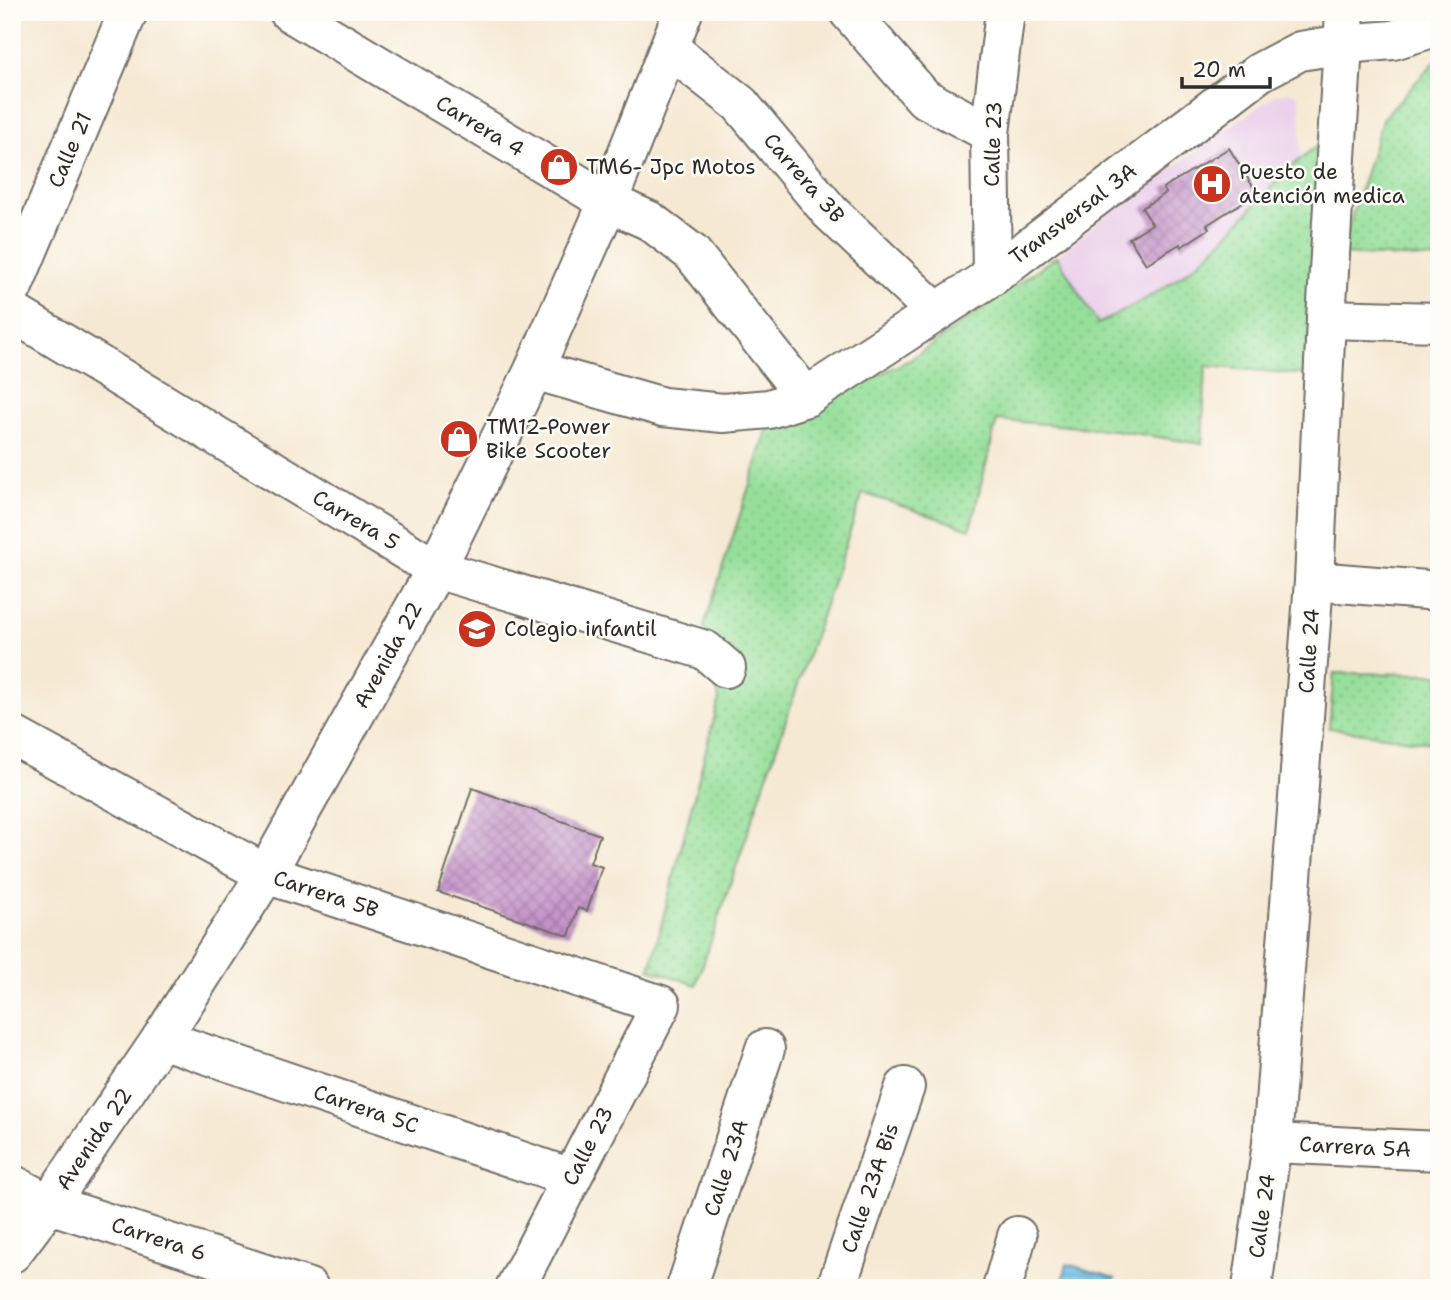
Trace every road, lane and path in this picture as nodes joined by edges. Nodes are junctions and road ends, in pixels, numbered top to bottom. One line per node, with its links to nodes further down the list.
1 (128, 12): 12 (street, Calle 21)
2 (289, 12): 10 (street, Carrera 4)
3 (683, 12): 8 (street, Avenida 22)
4 (849, 12): 9 (street)
5 (1005, 12): 9 (street, Calle 23)
6 (1439, 26): 7 (street)
7 (1344, 28): 11 (street, Transversal 3A); 15 (street, Calle 24)
8 (670, 49): 10 (street, Avenida 22); 13 (street, Carrera 3B)
9 (990, 134): 11 (street, Calle 23)
10 (608, 202): 17 (street, Avenida 22); 18 (street, Carrera 4)
11 (992, 276): 13 (street, Transversal 3A)
12 (12, 289)
13 (935, 311): 18 (street, Transversal 3A)
14 (12, 312): 19 (street, Carrera 5)
15 (1326, 319): 16 (street); 20 (street, Calle 24)
16 (1439, 322)
17 (534, 370): 18 (street, Transversal 3A); 19 (street, Avenida 22)
18 (806, 397)
19 (436, 569): 22 (street, Carrera 5); 24 (street, Avenida 22)
20 (1314, 581): 21 (street); 29 (street, Calle 24)
21 (1439, 591)
22 (726, 668)
23 (12, 734): 24 (street, Carrera 5B)
24 (266, 874): 25 (street, Carrera 5B); 26 (street, Avenida 22)
25 (661, 1005): 31 (street, Calle 23)
26 (161, 1040): 31 (street, Carrera 5C); 33 (street, Avenida 22)
27 (765, 1049): 38 (street, Calle 23A)
28 (905, 1087): 39 (street, Calle 23A Bis)
29 (1272, 1143): 30 (street, Carrera 5A); 41 (street, Calle 24)
30 (1439, 1151)
31 (571, 1178): 37 (street, Calle 23)
32 (12, 1184): 33 (street, Carrera 6)
33 (49, 1204): 35 (street, Avenida 22); 36 (street, Carrera 6)
34 (1017, 1236): 40 (street)
35 (12, 1253)
36 (309, 1288)
37 (515, 1288)
38 (686, 1288)
39 (836, 1288)
40 (1002, 1288)
41 (1252, 1288)

